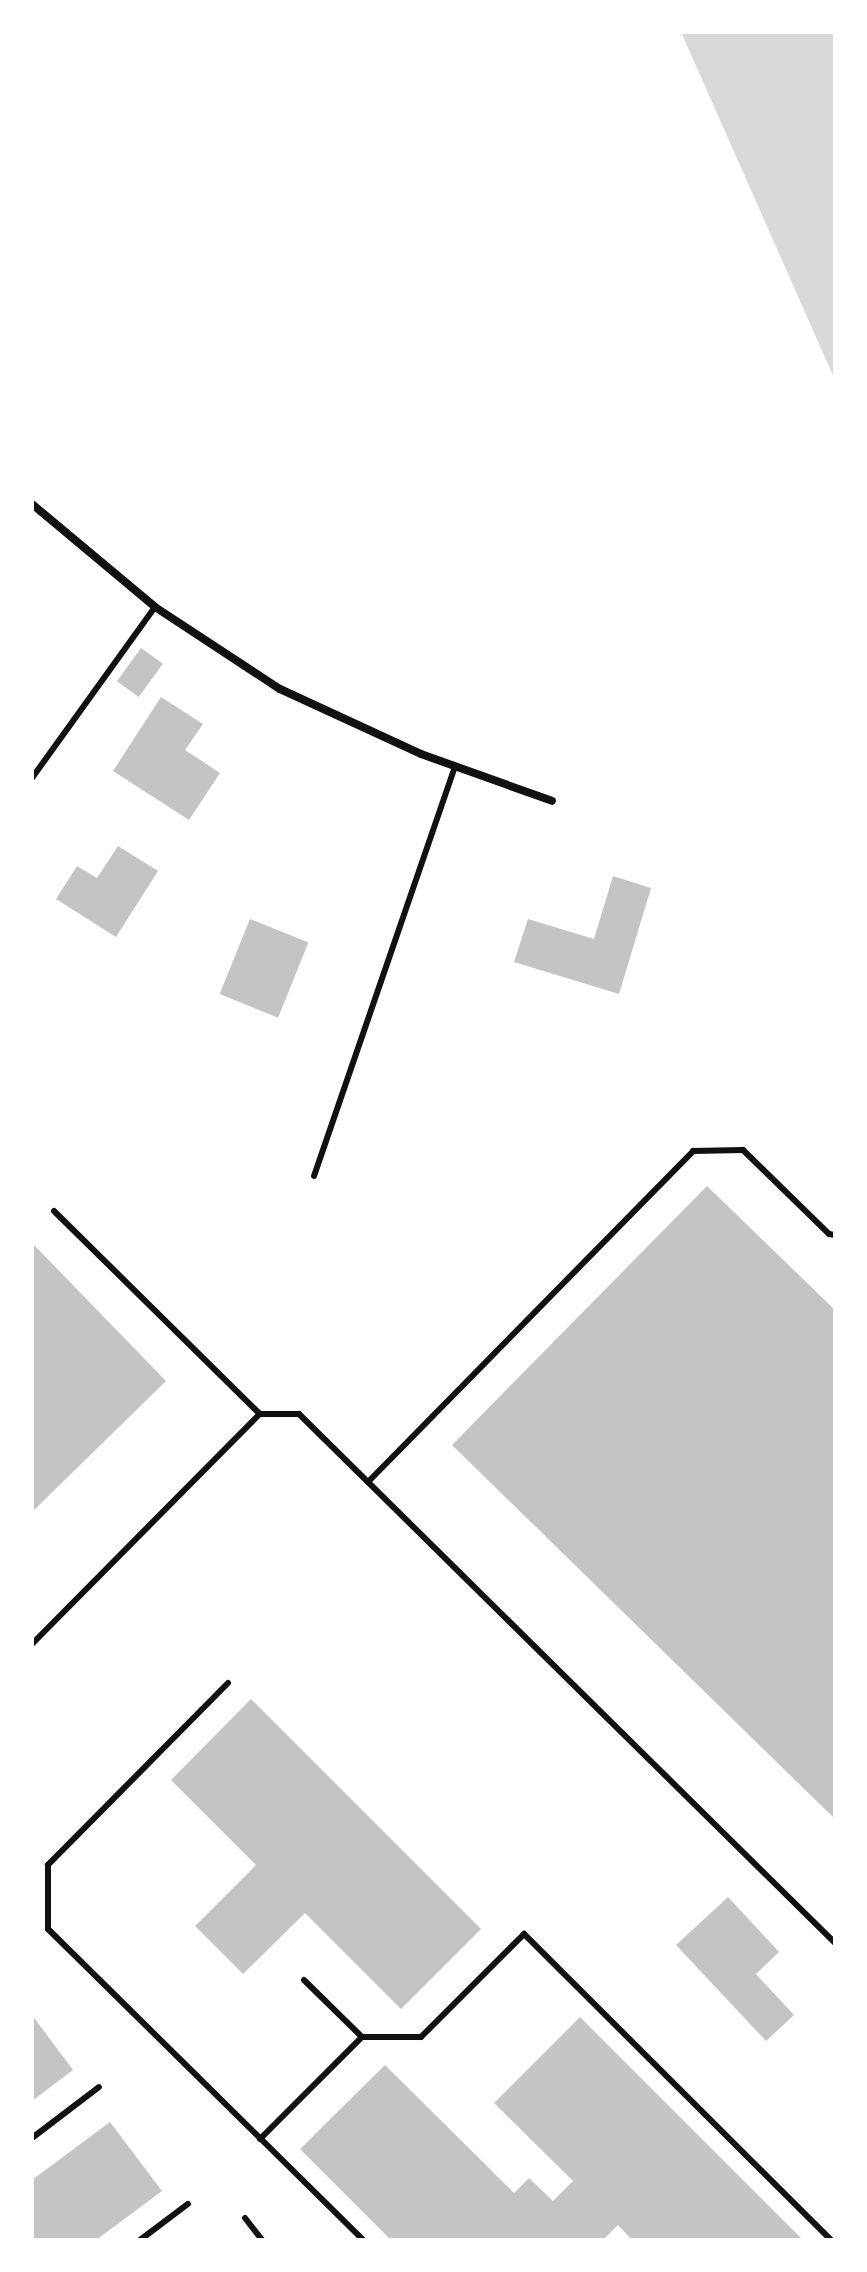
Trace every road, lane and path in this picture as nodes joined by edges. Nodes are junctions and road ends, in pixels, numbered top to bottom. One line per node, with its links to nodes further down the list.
1 (32, 504): 2 (street)
2 (155, 607): 3 (street); 4 (lane)
3 (455, 766): 5 (street); 6 (lane)
4 (32, 778)
5 (552, 801)
6 (314, 1176)
7 (54, 1211): 9 (lane)
8 (835, 1235): 10 (lane)
9 (260, 1414): 10 (lane); 11 (lane)
10 (368, 1482): 13 (lane)
11 (32, 1644)
12 (228, 1683): 18 (lane)
13 (835, 1943)
14 (304, 1980): 15 (lane)
15 (362, 2037): 18 (lane); 24 (lane)
16 (99, 2087): 17 (lane)
17 (32, 2138)
18 (260, 2139): 23 (lane)
19 (188, 2204): 21 (lane)
20 (245, 2218): 22 (lane)
21 (140, 2240)
22 (262, 2240)
23 (363, 2240)
24 (831, 2240)

